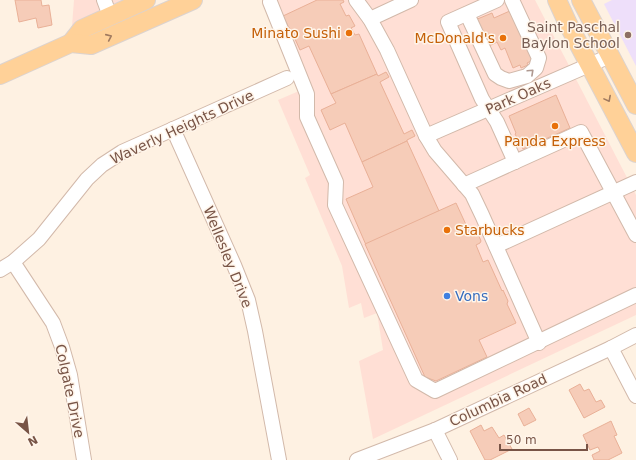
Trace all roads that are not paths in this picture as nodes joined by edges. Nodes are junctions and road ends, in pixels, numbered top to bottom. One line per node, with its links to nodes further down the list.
1 (146, 0): 11 (main road)
2 (193, 0): 14 (main road, one-way to 2)
3 (356, 0): 13 (street)
4 (411, 0): 10 (street)
5 (497, 0): 12 (street)
6 (512, 0): 12 (street, one-way to 6)
7 (557, 0): 16 (main road)
8 (581, 0): 15 (main road)
9 (271, 1): 34 (street)
10 (391, 4): 13 (street)
11 (107, 8): 14 (main road)
12 (467, 14): 20 (street)
13 (370, 19): 22 (street)
14 (71, 44): 17 (main road)
15 (610, 56): 16 (street, Park Oaks); 19 (main road)
16 (590, 65): 20 (street, Park Oaks); 23 (main road, one-way to 23)
17 (0, 75)
18 (288, 78): 21 (street, Waverly Heights Drive)
19 (636, 105)
20 (489, 109): 22 (street, Park Oaks); 24 (street)
21 (173, 129): 30 (street, Waverly Heights Drive); 39 (street, Wellesley Drive)
22 (426, 136): 26 (street)
23 (636, 153)
24 (515, 162): 26 (street); 27 (street)
25 (636, 182): 27 (street)
26 (464, 185): 29 (street)
27 (614, 193): 28 (street); 29 (street)
28 (636, 235)
29 (496, 246): 34 (street)
30 (13, 262): 31 (street, Waverly Heights Drive); 38 (street, Colgate Drive)
31 (0, 270)
32 (636, 295): 34 (street)
33 (636, 335): 35 (street, Columbia Road)
34 (539, 342)
35 (611, 348): 36 (street); 37 (street, Columbia Road)
36 (636, 396)
37 (435, 430): 40 (street, Columbia Road); 41 (street)
38 (84, 460)
39 (279, 460)
40 (357, 460)
41 (450, 460)

